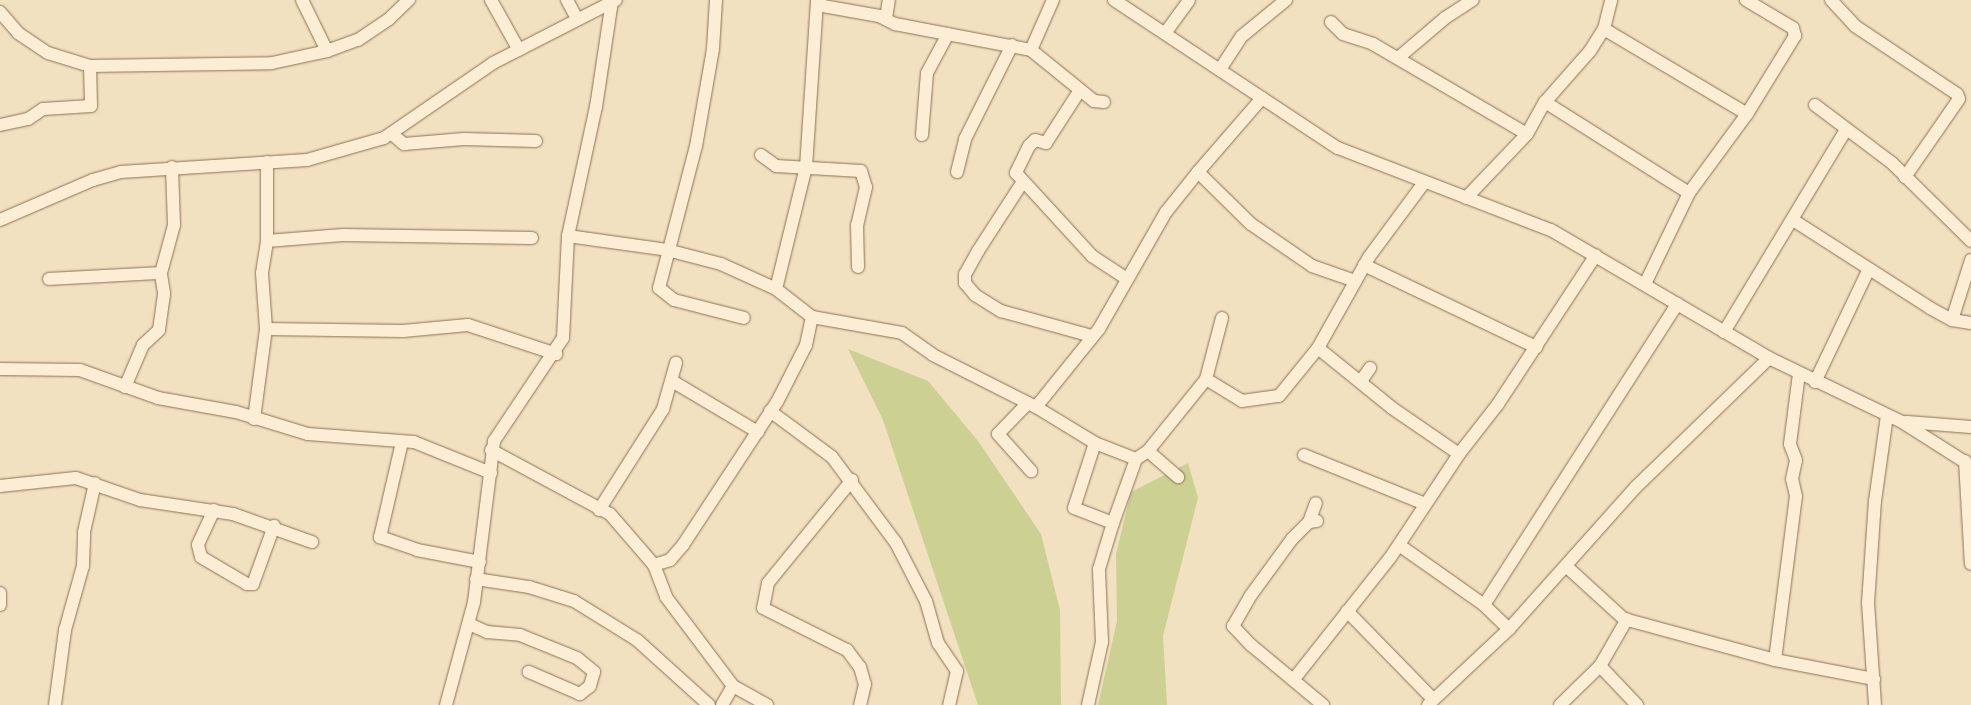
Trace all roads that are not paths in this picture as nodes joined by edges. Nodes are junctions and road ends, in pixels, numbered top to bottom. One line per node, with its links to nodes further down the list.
1 (302, 0): 27 (street)
2 (408, 0): 27 (street)
3 (491, 0): 25 (street)
4 (567, 0): 19 (street)
5 (614, 0): 19 (street); 56 (street)
6 (716, 0): 60 (street)
7 (889, 0): 18 (street)
8 (1053, 0): 26 (street)
9 (1114, 0): 22 (street)
10 (1189, 0): 22 (street)
11 (1286, 0): 30 (street)
12 (1473, 0): 28 (street)
13 (1746, 0): 36 (street)
14 (1831, 0): 49 (street)
15 (817, 1): 18 (street); 46 (street)
16 (1607, 2): 21 (street)
17 (0, 12): 29 (street)
18 (886, 18): 23 (street)
19 (576, 19): 25 (street)
20 (1331, 22): 28 (street)
21 (1604, 29): 34 (street); 36 (street)
22 (1166, 32): 30 (street)
23 (948, 34): 24 (street); 41 (street)
24 (1012, 45): 26 (street); 47 (street)
25 (519, 50): 39 (street)
26 (1031, 50): 31 (street)
27 (327, 51): 29 (street)
28 (1398, 58): 40 (street)
29 (90, 66): 37 (street)
30 (1221, 68): 32 (street)
31 (1080, 90): 33 (street); 50 (street)
32 (1262, 98): 48 (street); 51 (street)
33 (1104, 102)
34 (1545, 102): 40 (street); 52 (street)
35 (1815, 105): 38 (street)
36 (1747, 114): 52 (street)
37 (0, 125)
38 (1846, 130): 49 (street); 55 (street)
39 (392, 134): 42 (street); 44 (street)
40 (1527, 134): 53 (street)
41 (922, 135)
42 (536, 141)
43 (761, 156): 46 (street)
44 (267, 162): 45 (street); 59 (street)
45 (172, 167): 54 (street); 66 (street)
46 (806, 167): 64 (street); 71 (street)
47 (957, 172)
48 (1198, 172): 68 (street); 69 (street)
49 (1905, 177): 58 (street)
50 (1022, 183): 68 (street); 80 (street)
51 (1423, 184): 53 (street); 63 (street)
52 (1689, 192): 70 (street)
53 (1466, 198): 61 (street)
54 (0, 220)
55 (1793, 220): 65 (street); 79 (street)
56 (568, 236): 60 (street); 83 (street)
57 (532, 238): 59 (street)
58 (1971, 241)
59 (267, 242): 78 (street)
60 (667, 250): 71 (street); 74 (street)
61 (1596, 255): 70 (street); 81 (street)
62 (1971, 260): 76 (street)
63 (1364, 264): 69 (street); 81 (street)
64 (858, 268)
65 (1869, 269): 76 (street); 92 (street)
66 (161, 273): 67 (street); 93 (street)
67 (49, 279)
68 (1127, 279): 80 (street)
69 (1356, 281): 82 (street)
70 (1645, 284): 72 (street)
71 (776, 289): 73 (street)
72 (1677, 304): 79 (street); 132 (street)
73 (812, 317): 95 (street); 96 (street)
74 (744, 318)
75 (1222, 318): 89 (street)
76 (1952, 320): 77 (street)
77 (1971, 323)
78 (266, 329): 83 (street); 94 (street)
79 (1724, 332): 84 (street)
80 (1092, 336): 95 (street)
81 (1536, 347): 107 (street)
82 (1318, 348): 89 (street); 91 (street)
83 (556, 354): 105 (street)
84 (1769, 358): 88 (street); 128 (street)
85 (676, 363): 90 (street)
86 (1370, 368): 91 (street)
87 (0, 369): 93 (street)
88 (1799, 374): 92 (street); 137 (street)
89 (1206, 379): 106 (street)
90 (672, 381): 102 (street); 120 (street)
91 (1361, 381): 107 (street)
92 (1815, 382): 98 (street)
93 (125, 387): 97 (street)
94 (257, 403): 97 (street); 99 (street)
95 (1032, 405): 104 (street); 111 (street)
96 (770, 411): 102 (street); 114 (street)
97 (236, 412): 99 (street)
98 (1887, 416): 100 (street); 141 (street)
99 (254, 419): 103 (street)
100 (1902, 422): 101 (street); 110 (street)
101 (1971, 427)
102 (758, 432): 127 (street)
103 (402, 442): 112 (street); 125 (street)
104 (1095, 443): 109 (street); 121 (street)
105 (491, 450): 112 (street); 120 (street)
106 (1148, 451): 109 (street); 113 (street)
107 (1460, 454): 118 (street)
108 (1304, 455): 118 (street)
109 (1136, 459): 121 (street)
110 (1968, 463): 126 (street)
111 (1031, 470)
112 (491, 473): 125 (street)
113 (1178, 477)
114 (852, 480): 149 (street); 150 (street)
115 (95, 483): 116 (street); 119 (street); 144 (street)
116 (0, 486)
117 (1316, 504): 140 (street)
118 (1425, 504): 124 (street)
119 (214, 510): 122 (street); 122 (street)
120 (599, 510): 127 (street)
121 (1113, 523): 151 (street)
122 (274, 526): 123 (street)
123 (312, 542)
124 (1399, 545): 132 (street); 133 (street)
125 (480, 562): 129 (street)
126 (1971, 564)
127 (654, 565): 142 (street)
128 (1567, 567): 134 (street); 136 (street)
129 (476, 579): 135 (street); 146 (street)
130 (0, 593): 131 (street)
131 (0, 605)
132 (1484, 605): 136 (street)
133 (1348, 611): 140 (street); 143 (street)
134 (1627, 619): 137 (street); 138 (street)
135 (469, 624): 139 (street); 145 (street)
136 (1509, 629): 143 (street)
137 (1775, 660): 141 (street)
138 (1600, 666): 153 (street); 154 (street)
139 (529, 672)
140 (1294, 679): 152 (street)
141 (1874, 680): 155 (street)
142 (733, 686): 147 (street); 148 (street)
143 (1430, 702)
144 (55, 705)
145 (446, 705)
146 (709, 705)
147 (722, 705)
148 (767, 705)
149 (862, 705)
150 (950, 705)
151 (1088, 705)
152 (1323, 705)
153 (1560, 705)
154 (1637, 705)
155 (1875, 705)

